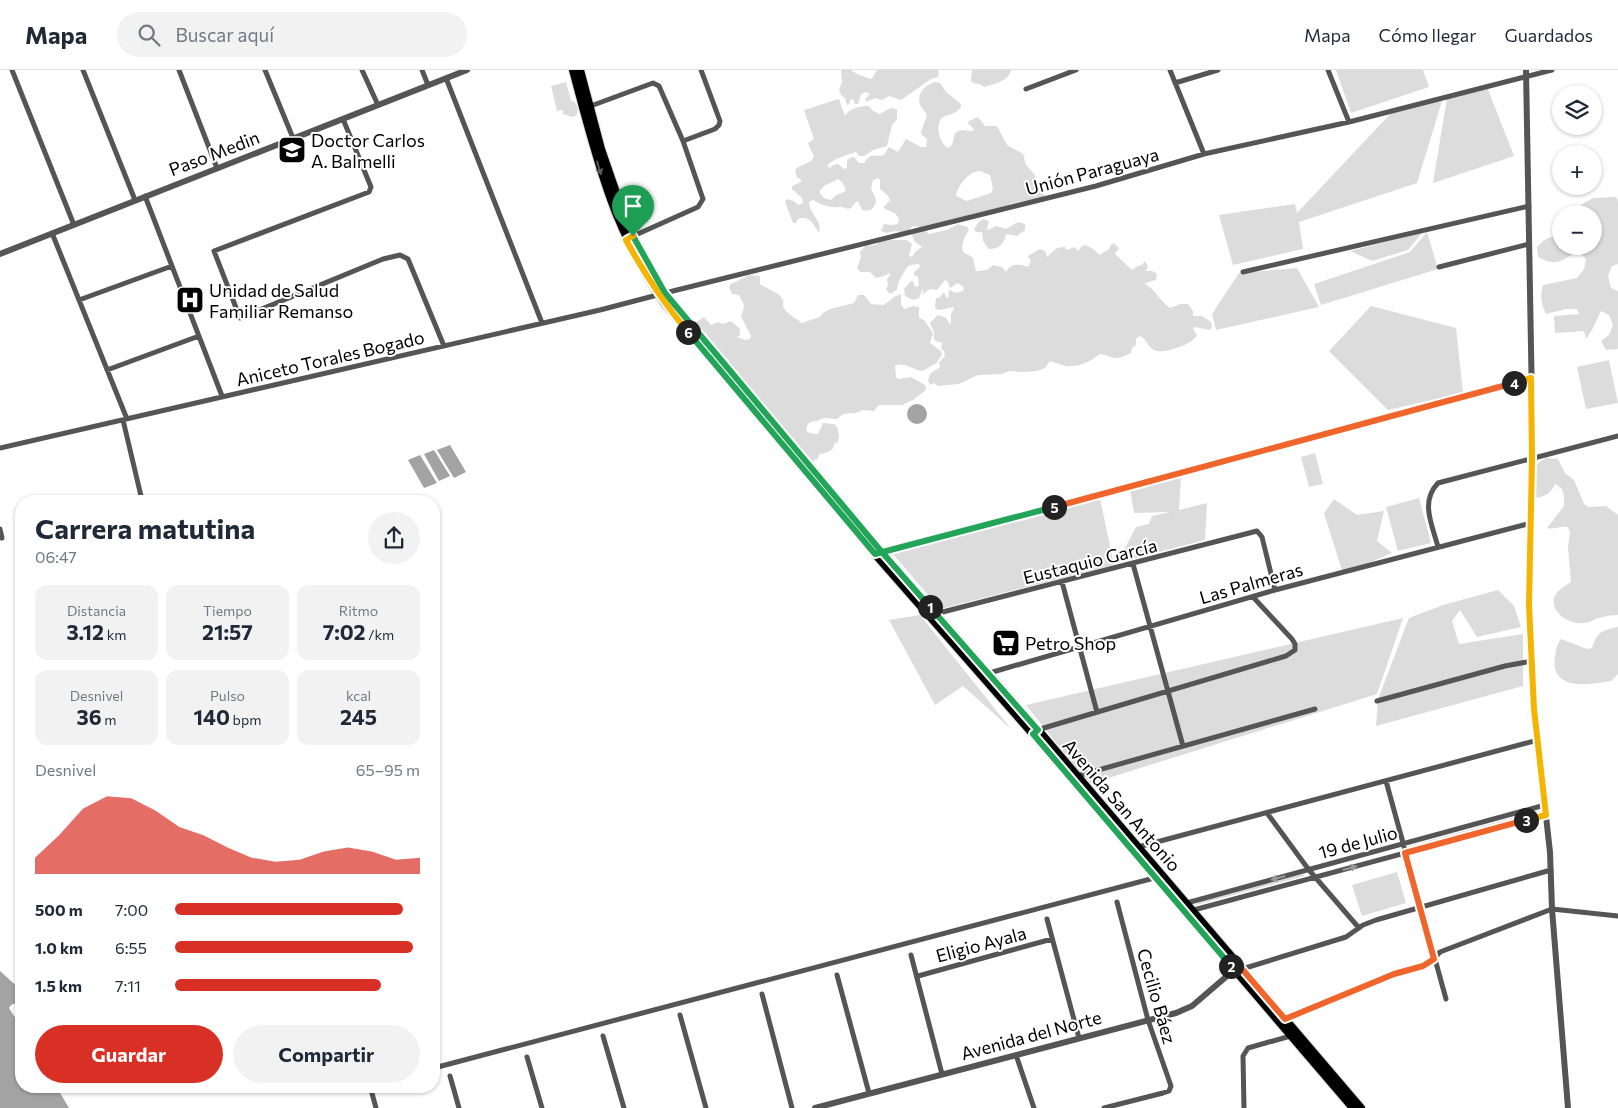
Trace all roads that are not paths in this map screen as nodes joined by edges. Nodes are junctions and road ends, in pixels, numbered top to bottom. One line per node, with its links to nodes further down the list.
1 (12, 70): 32 (street)
2 (82, 70): 30 (street)
3 (179, 70): 28 (street)
4 (265, 70): 25 (street)
5 (362, 70): 21 (street)
6 (422, 70): 19 (street)
7 (466, 70): 17 (street, Paso Medin)
8 (573, 70): 22 (main road)
9 (580, 70): 22 (main road)
10 (701, 70): 26 (street)
11 (1076, 70): 20 (street)
12 (1170, 70): 18 (street)
13 (1218, 70): 18 (street)
14 (1328, 70): 24 (street)
15 (1552, 70): 16 (street, Unión Paraguaya)
16 (1526, 73): 24 (street, Unión Paraguaya); 31 (street)
17 (446, 78): 19 (street, Paso Medin); 42 (street)
18 (1175, 83): 27 (street)
19 (428, 85): 21 (street, Paso Medin)
20 (1026, 89)
21 (378, 105): 23 (street, Paso Medin)
22 (586, 108): 26 (street); 34 (main road, Avenida San Antonio)
23 (343, 119): 25 (street, Paso Medin); 44 (street)
24 (1349, 122): 27 (street, Unión Paraguaya)
25 (293, 138): 28 (street, Paso Medin)
26 (683, 142): 34 (street)
27 (1204, 154): 40 (street, Unión Paraguaya)
28 (218, 168): 29 (street, Paso Medin)
29 (145, 196): 30 (street, Paso Medin); 37 (street)
30 (135, 200): 32 (street, Paso Medin)
31 (1529, 206): 35 (street); 39 (street)
32 (74, 224): 33 (street, Paso Medin)
33 (52, 233): 36 (street, Paso Medin); 41 (street)
34 (630, 238): 40 (main road, Avenida San Antonio)
35 (1529, 244): 38 (street); 46 (street)
36 (0, 254)
37 (172, 266): 41 (street); 43 (street)
38 (1439, 267)
39 (1243, 272)
40 (662, 294): 42 (street, Aniceto Torales Bogado); 57 (main road, Avenida San Antonio)
41 (80, 300): 45 (street)
42 (542, 323): 44 (street, Aniceto Torales Bogado)
43 (199, 336): 45 (street); 47 (street)
44 (444, 346): 47 (street, Aniceto Torales Bogado)
45 (107, 370): 48 (street)
46 (1531, 378): 51 (street); 57 (street)
47 (222, 396): 48 (street, Aniceto Torales Bogado)
48 (125, 419): 50 (street, Aniceto Torales Bogado); 52 (street)
49 (1618, 436): 51 (street)
50 (0, 448)
51 (1532, 458): 53 (street); 56 (street)
52 (141, 495)
53 (1531, 522): 56 (street, Las Palmeras); 65 (street)
54 (0, 529): 55 (street)
55 (2, 538)
56 (1438, 547): 60 (street, Las Palmeras)
57 (879, 553): 62 (main road, Avenida San Antonio)
58 (1133, 564): 59 (street, Eustaquio García); 60 (street, Eustaquio García); 63 (street)
59 (1062, 582): 62 (street, Eustaquio García); 64 (street)
60 (1275, 590): 61 (street, Las Palmeras)
61 (1253, 597): 63 (street, Las Palmeras); 67 (street)
62 (933, 615): 66 (main road, Avenida San Antonio)
63 (1149, 626): 64 (street, Las Palmeras); 67 (street)
64 (1080, 647): 66 (street, Las Palmeras); 70 (street)
65 (1532, 661): 68 (street); 72 (street)
66 (985, 675): 71 (main road, Avenida San Antonio)
67 (1168, 691): 70 (street); 73 (street)
68 (1377, 701)
69 (1314, 710): 73 (street)
70 (1097, 712): 71 (street)
71 (1035, 732): 74 (main road, Avenida San Antonio); 84 (main road, Avenida San Antonio)
72 (1538, 740): 75 (street); 76 (street)
73 (1183, 746): 74 (street)
74 (1076, 776): 80 (main road, Avenida San Antonio)
75 (1386, 781): 77 (street); 79 (street)
76 (1545, 806): 78 (street); 79 (street, 19 de Julio)
77 (1267, 812): 80 (street); 82 (street)
78 (1546, 815): 81 (street, 19 de Julio); 83 (street)
79 (1403, 844): 81 (street); 82 (street, 19 de Julio)
80 (1138, 847): 84 (main road, Avenida San Antonio)
81 (1405, 853): 85 (street, 19 de Julio, one-way to 81); 88 (street)
82 (1309, 870): 85 (street); 87 (street, 19 de Julio, one-way to 87)
83 (1551, 870): 88 (street); 89 (street)
84 (1159, 877): 87 (main road, Avenida San Antonio); 110 (street)
85 (1315, 877): 90 (street, 19 de Julio); 93 (street)
86 (1117, 902): 103 (street, Cecilio Báez)
87 (1183, 904): 90 (main road, Avenida San Antonio)
88 (1421, 908): 93 (street); 96 (street)
89 (1552, 909): 91 (street); 96 (street); 127 (street)
90 (1189, 911): 97 (main road, Avenida San Antonio)
91 (1618, 916)
92 (1047, 919): 94 (street)
93 (1359, 928): 97 (street)
94 (1052, 939): 99 (street, Eligio Ayala); 107 (street)
95 (911, 955): 99 (street)
96 (1434, 959): 101 (street); 104 (street)
97 (1238, 969): 103 (street, Avenida del Norte); 104 (main road, Avenida San Antonio)
98 (837, 975): 114 (street)
99 (918, 976): 111 (street)
100 (762, 994): 120 (street)
101 (1446, 999)
102 (680, 1015): 119 (street)
103 (1148, 1020): 107 (street, Avenida del Norte); 123 (street, Cecilio Báez)
104 (1282, 1021): 105 (main road, Avenida San Antonio)
105 (1294, 1035): 124 (street); 125 (main road, Avenida San Antonio); 126 (main road, Avenida San Antonio)
106 (603, 1036): 118 (street)
107 (1079, 1038): 108 (street, Avenida del Norte)
108 (1016, 1055): 111 (street, Avenida del Norte); 122 (street)
109 (527, 1057): 117 (street)
110 (440, 1066)
111 (942, 1074): 114 (street, Avenida del Norte)
112 (450, 1076): 116 (street)
113 (372, 1093): 115 (street)
114 (869, 1093): 121 (street, Avenida del Norte)
115 (376, 1108)
116 (459, 1108)
117 (542, 1108)
118 (624, 1108)
119 (706, 1108)
120 (792, 1108)
121 (814, 1108)
122 (1034, 1108)
123 (1104, 1108)
124 (1244, 1108)
125 (1353, 1108)
126 (1362, 1108)
127 (1568, 1108)

